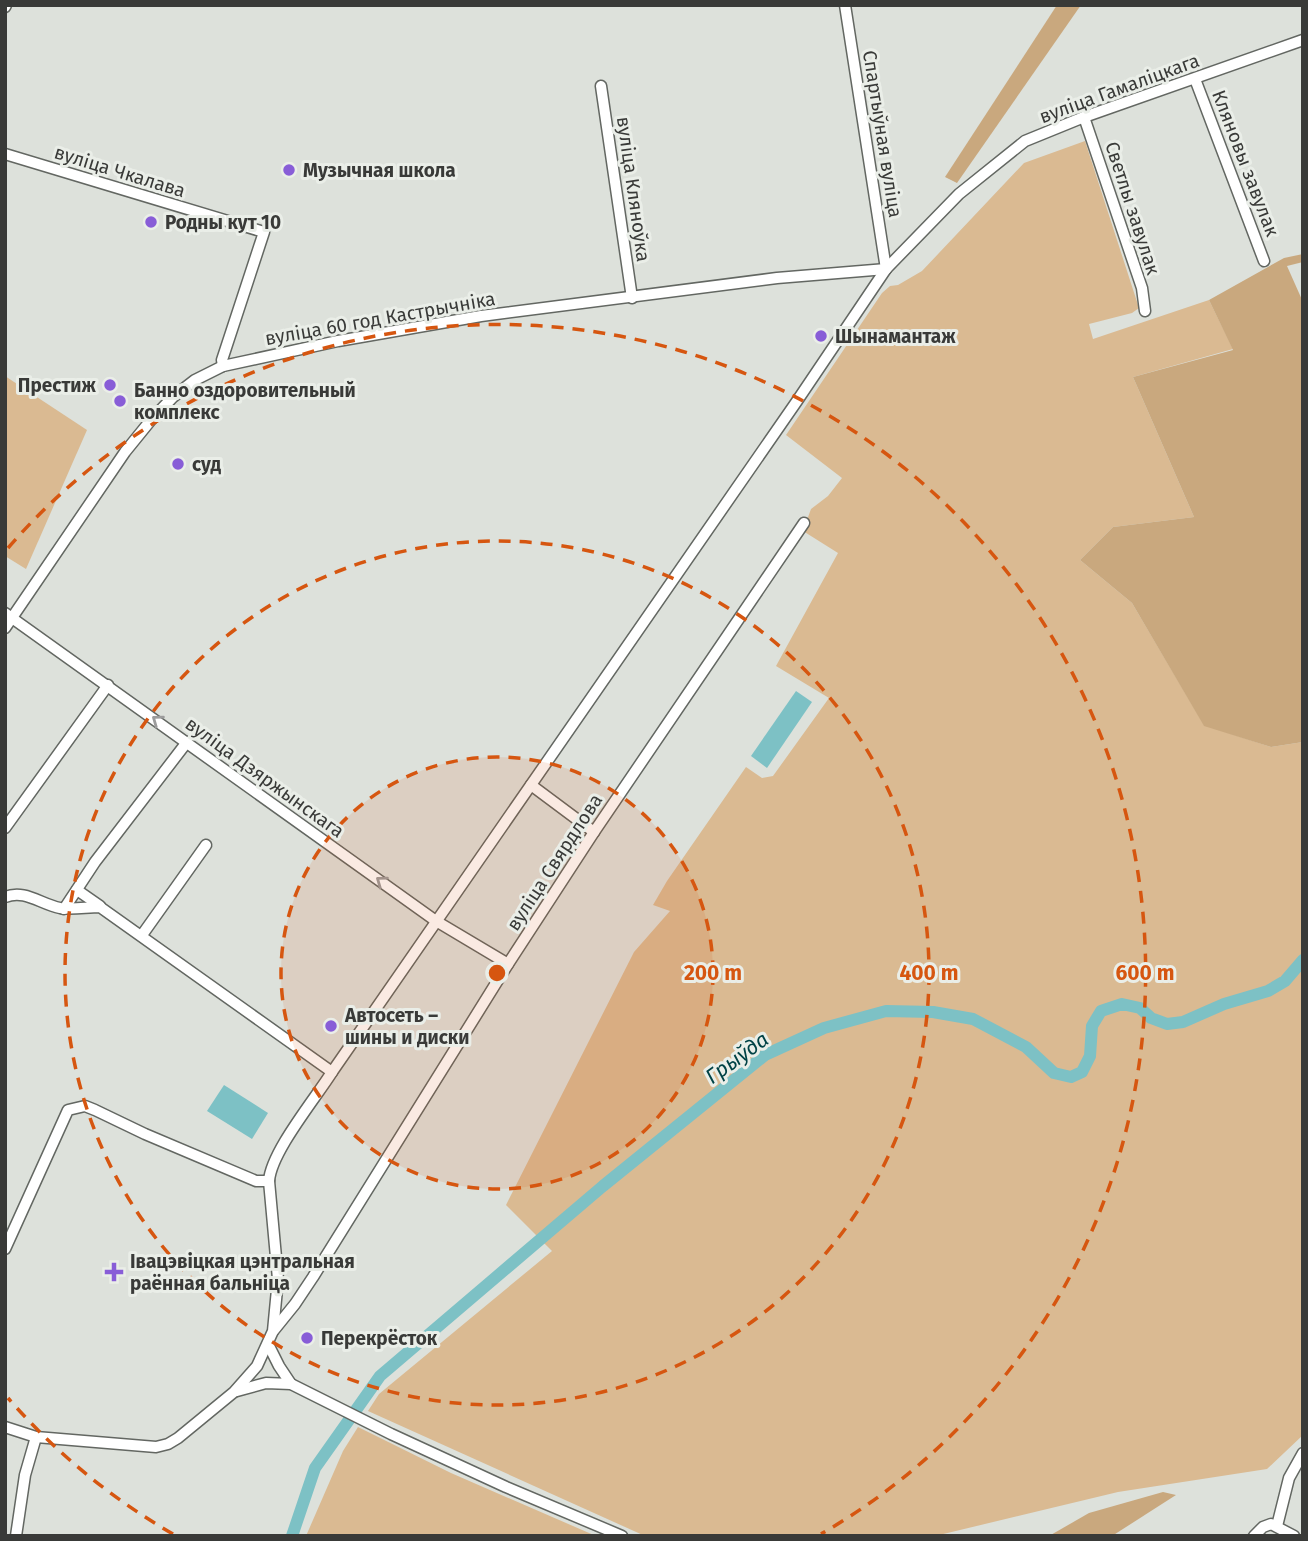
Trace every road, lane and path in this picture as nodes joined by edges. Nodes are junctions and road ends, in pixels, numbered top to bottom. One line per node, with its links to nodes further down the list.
1 (845, 5): 8 (street, Спартыўная вуліца)
2 (1303, 40): 3 (street, вуліца Гамаліцкага)
3 (1195, 79): 5 (street, вуліца Гамаліцкага); 7 (street, Кляновы завулак)
4 (601, 86): 9 (street, вуліца Кляноўка)
5 (1084, 117): 8 (street, вуліца Гамаліцкага); 10 (street, Светлы завулак)
6 (5, 154): 11 (street, вуліца Чкалава)
7 (1264, 261)
8 (886, 269): 9 (street, вуліца 60 год Кастрычніка); 13 (street, вуліца Гамаліцкага)
9 (632, 298): 11 (street, вуліца 60 год Кастрычніка)
10 (1146, 311)
11 (223, 366): 14 (street, вуліца 60 год Кастрычніка)
12 (804, 523): 20 (street, вуліца Свярдлова)
13 (686, 562): 18 (street, вуліца Свярдлова)
14 (9, 615): 15 (street, вуліца 60 год Кастрычніка); 16 (street, вуліца Дзяржынскага)
15 (5, 628)
16 (108, 685): 17 (street, вуліца Дзяржынскага, one-way to 16); 19 (street)
17 (187, 742): 22 (street); 26 (street, вуліца Дзяржынскага, one-way to 17)
18 (531, 785): 20 (street); 26 (street, вуліца Свярдлова)
19 (5, 828)
20 (594, 832): 28 (street, вуліца Свярдлова)
21 (206, 845): 27 (street)
22 (77, 890): 24 (street); 25 (street)
23 (5, 897): 25 (street)
24 (100, 906): 25 (street); 27 (street)
25 (64, 909)
26 (436, 921): 28 (street, вуліца Дзяржынскага); 29 (street, вуліца Свярдлова)
27 (142, 935): 29 (street)
28 (508, 964): 33 (street, вуліца Свярдлова)
29 (332, 1072): 30 (street, вуліца Свярдлова)
30 (269, 1181): 31 (street); 32 (street, вуліца Свярдлова)
31 (5, 1250)
32 (278, 1292): 33 (street); 34 (street, вуліца Свярдлова)
33 (299, 1298): 34 (street, вуліца Свярдлова)
34 (273, 1331): 35 (street, вуліца Свярдлова)
35 (268, 1344): 36 (street); 37 (street, вуліца Свярдлова)
36 (291, 1384): 37 (street); 43 (street)
37 (234, 1392): 39 (street)
38 (5, 1427): 39 (street)
39 (36, 1438): 42 (street)
40 (1303, 1453): 41 (street)
41 (1277, 1526): 44 (street); 45 (street)
42 (16, 1536)
43 (622, 1536)
44 (1254, 1536)
45 (1294, 1536)

